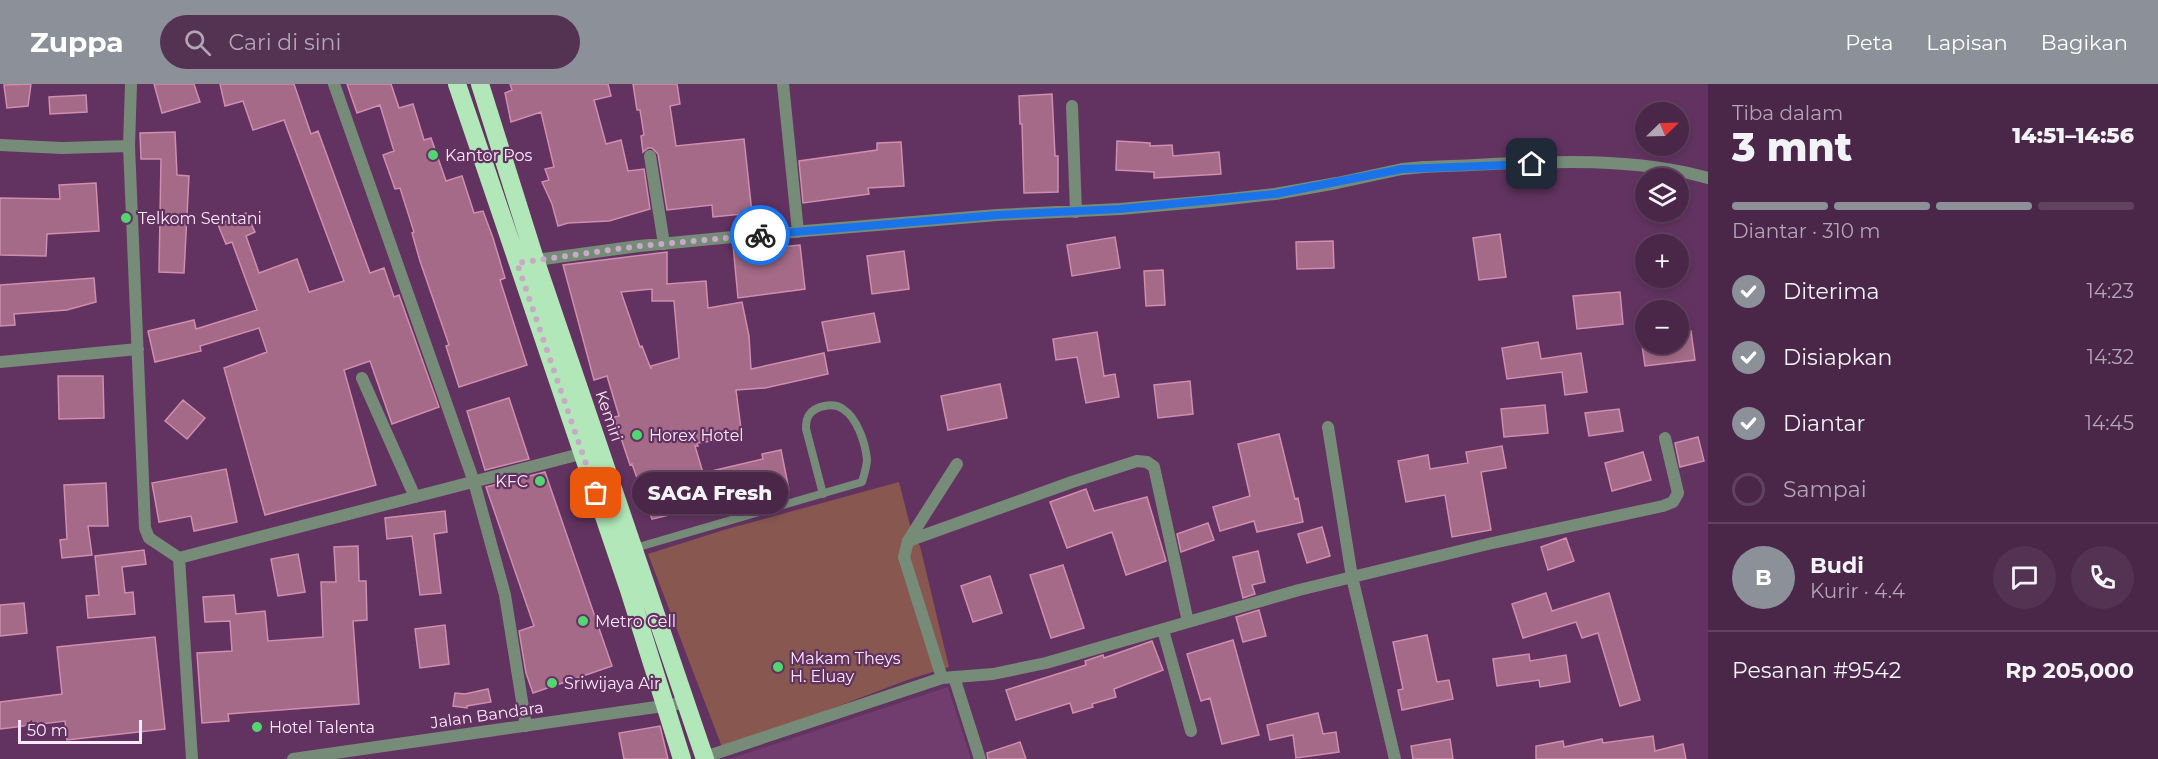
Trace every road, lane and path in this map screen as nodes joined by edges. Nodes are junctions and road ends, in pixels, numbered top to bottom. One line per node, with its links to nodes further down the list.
1 (131, 84): 8 (street)
2 (334, 84): 23 (street)
3 (457, 84): 15 (highway, Kemiri)
4 (480, 84): 14 (highway, Kemiri)
5 (783, 84): 12 (street)
6 (1072, 106): 11 (street)
7 (0, 145): 8 (street)
8 (129, 146): 16 (street)
9 (651, 156): 13 (street)
10 (1708, 178): 11 (street)
11 (1076, 212): 12 (street)
12 (798, 232): 13 (street)
13 (664, 244): 14 (street)
14 (535, 260): 15 (street); 21 (highway, Kemiri)
15 (517, 263): 21 (highway, Kemiri)
16 (138, 349): 17 (street); 28 (street)
17 (0, 362)
18 (362, 378): 25 (street)
19 (1328, 427): 29 (street)
20 (1665, 438): 29 (street)
21 (591, 451): 23 (street); 27 (highway, Kemiri); 34 (highway, Kemiri)
22 (957, 464): 26 (street)
23 (474, 482): 25 (street); 35 (street)
24 (823, 494): 24 (lane); 27 (lane)
25 (415, 497): 28 (street)
26 (908, 542): 30 (street); 32 (street)
27 (634, 548): 33 (highway, Kemiri)
28 (179, 558): 38 (street)
29 (1352, 577): 30 (street); 42 (street)
30 (1188, 622): 31 (street)
31 (1163, 630): 32 (street); 36 (street)
32 (948, 678): 37 (street); 41 (street)
33 (684, 703): 34 (street, Jalan Bandara); 37 (highway, Kemiri)
34 (664, 706): 35 (street, Jalan Bandara); 40 (highway, Kemiri)
35 (526, 726): 39 (street, Jalan Bandara)
36 (1191, 731)
37 (705, 758)
38 (192, 759)
39 (293, 759)
40 (682, 759)
41 (980, 759)
42 (1395, 759)

